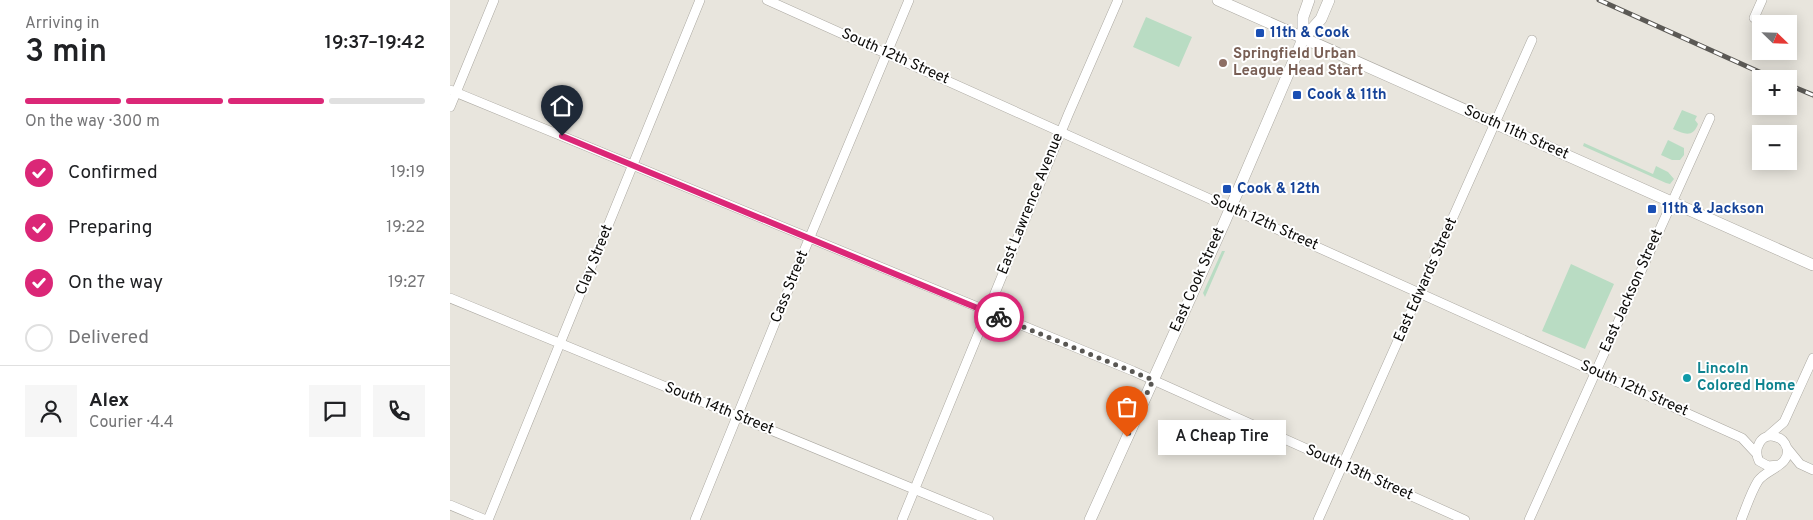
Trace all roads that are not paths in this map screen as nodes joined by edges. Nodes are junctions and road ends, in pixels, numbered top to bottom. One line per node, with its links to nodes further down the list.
1 (494, 0): 14 (street)
2 (700, 0): 19 (street, Clay Street)
3 (767, 0): 13 (street, South 12th Street)
4 (909, 0): 13 (street, Cass Street)
5 (1118, 0): 18 (street, East Lawrence Avenue)
6 (1218, 0): 11 (street, South 11th Street)
7 (1309, 0): 11 (street, East Cook Street)
8 (1329, 0): 11 (street, East Cook Street)
9 (1762, 0): 10 (street)
10 (1755, 15)
11 (1303, 39): 17 (street, South 11th Street); 21 (street, East Cook Street)
12 (1532, 40): 17 (street, East Edwards Street)
13 (886, 54): 18 (street, South 12th Street); 22 (street, Cass Street)
14 (453, 92): 15 (street); 19 (street, South 13th Street)
15 (450, 107)
16 (1710, 118): 20 (street, East Jackson Street)
17 (1496, 124): 20 (street, South 11th Street); 24 (street, East Edwards Street)
18 (1061, 132): 21 (street, South 12th Street); 26 (street, East Lawrence Avenue)
19 (633, 166): 22 (street, South 13th Street); 27 (street, Clay Street)
20 (1672, 203): 23 (street, South 11th Street); 29 (street, East Jackson Street)
21 (1230, 208): 24 (street, South 12th Street); 30 (street, East Cook Street)
22 (809, 238): 26 (street, South 13th Street); 31 (street, Cass Street)
23 (1813, 266)
24 (1420, 293): 29 (street, South 12th Street); 39 (street, East Edwards Street)
25 (450, 298): 27 (street, South 14th Street)
26 (988, 312): 30 (street, South 13th Street); 42 (street, East Lawrence Avenue)
27 (560, 343): 31 (street, South 14th Street); 44 (street, Clay Street)
28 (1813, 358): 32 (street)
29 (1595, 372): 34 (street, South 12th Street); 51 (street, East Jackson Street)
30 (1153, 380): 39 (street, South 13th Street); 48 (street, East Cook Street)
31 (738, 416): 42 (street, South 14th Street); 45 (street, Cass Street)
32 (1784, 422): 33 (street); 35 (street)
33 (1766, 437): 34 (street); 35 (street); 36 (street)
34 (1742, 438): 36 (street, South 12th Street)
35 (1786, 446): 37 (street); 38 (street)
36 (1757, 454): 37 (street); 41 (street)
37 (1780, 464): 38 (street); 41 (street)
38 (1800, 464): 40 (street)
39 (1342, 465): 49 (street, East Edwards Street); 50 (street, South 13th Street)
40 (1813, 470)
41 (1759, 480): 52 (street)
42 (915, 489): 46 (street, East Lawrence Avenue); 47 (street, South 14th Street)
43 (450, 505): 44 (street)
44 (487, 520)
45 (695, 520)
46 (902, 520)
47 (989, 520)
48 (1090, 520)
49 (1318, 520)
50 (1465, 520)
51 (1529, 520)
52 (1740, 520)

